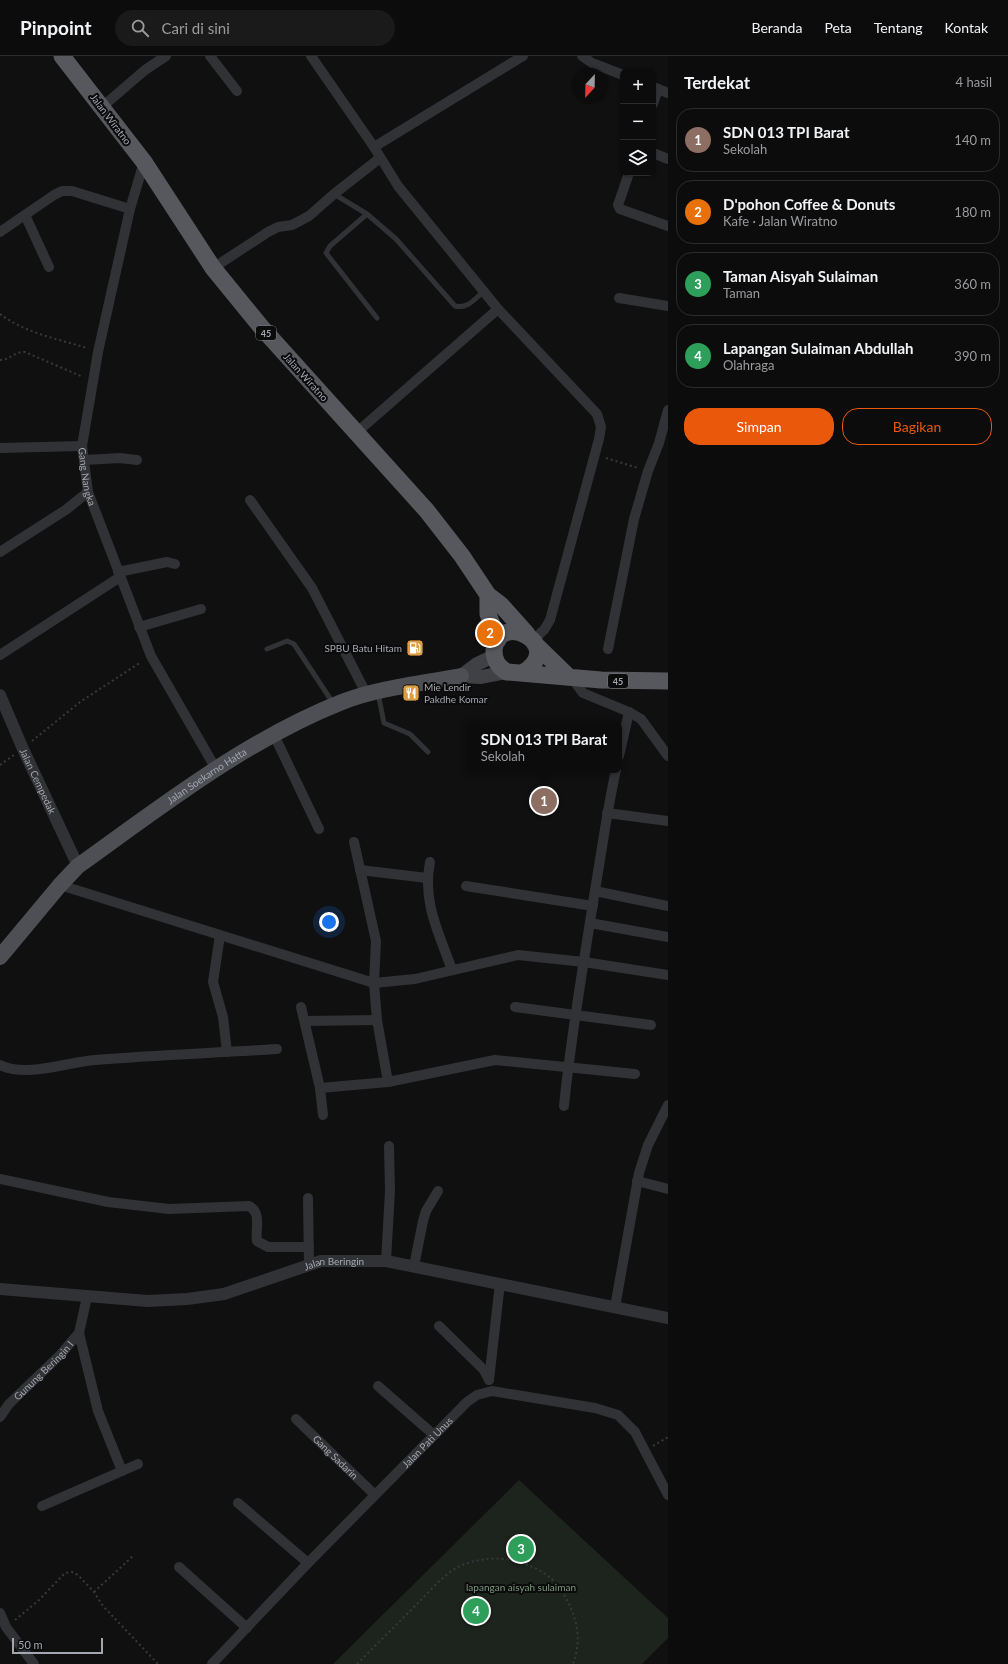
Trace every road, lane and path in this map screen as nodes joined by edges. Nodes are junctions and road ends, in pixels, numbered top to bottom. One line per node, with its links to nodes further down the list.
1 (62, 56): 12 (highway, Jalan Wiratno / 45)
2 (166, 56): 12 (street)
3 (210, 56): 10 (street)
4 (311, 56): 13 (street)
5 (523, 56): 7 (street)
6 (582, 56): 8 (street)
7 (511, 59): 13 (street)
8 (620, 74)
9 (656, 88): 11 (street)
10 (237, 91)
11 (668, 93)
12 (102, 107): 17 (highway, Jalan Wiratno / 45)
13 (374, 147): 15 (street)
14 (656, 155): 16 (street)
15 (380, 158): 19 (street); 27 (street)
16 (668, 158)
17 (144, 162): 20 (street, Gang Nangka); 26 (highway, Jalan Wiratno / 45)
18 (628, 176): 23 (street)
19 (334, 194): 21 (lane); 26 (street)
20 (130, 209): 22 (street); 33 (street, Gang Nangka)
21 (366, 214): 27 (lane); 32 (lane)
22 (25, 215): 24 (street); 25 (street)
23 (668, 226)
24 (0, 232)
25 (49, 267)
26 (213, 268): 37 (highway, Jalan Wiratno / 45)
27 (483, 292): 30 (street)
28 (618, 298): 29 (street)
29 (668, 306)
30 (498, 309): 37 (street); 40 (street)
31 (0, 314): 33 (path)
32 (377, 318)
33 (98, 352): 35 (street, Gang Nangka)
34 (0, 360): 35 (path)
35 (93, 382): 38 (street, Gang Nangka)
36 (668, 410): 43 (street)
37 (356, 433): 49 (highway, Jalan Wiratno / 45)
38 (82, 446): 39 (street); 41 (street, Gang Nangka)
39 (0, 448)
40 (595, 455): 43 (path); 52 (street)
41 (84, 460): 42 (street); 44 (street, Gang Nangka)
42 (137, 460)
43 (648, 471): 55 (street)
44 (88, 492): 46 (street); 48 (street, Gang Nangka)
45 (250, 500): 62 (street)
46 (0, 552)
47 (175, 564): 48 (street)
48 (119, 575): 51 (street, Gang Nangka); 56 (street)
49 (488, 595): 52 (highway, Jalan Wiratno / 45); 53 (highway)
50 (201, 609): 51 (street)
51 (140, 627): 57 (street, Gang Nangka)
52 (531, 639): 53 (highway); 58 (highway); 60 (highway, 45)
53 (496, 648): 58 (highway); 59 (main road, Jalan Soekarno Hatta)
54 (267, 649): 64 (lane)
55 (608, 649)
56 (0, 655)
57 (151, 656): 68 (path); 72 (street, Gang Nangka)
58 (515, 672): 59 (main road, Jalan Soekarno Hatta); 60 (highway, 45)
59 (461, 676): 62 (main road, Jalan Soekarno Hatta)
60 (573, 678): 61 (highway, 45); 65 (street)
61 (668, 680)
62 (372, 694): 64 (main road, Jalan Soekarno Hatta); 69 (lane)
63 (0, 695): 68 (street, Jalan Cempedak)
64 (335, 705): 66 (main road, Jalan Soekarno Hatta)
65 (629, 712): 67 (street); 70 (street)
66 (274, 735): 72 (main road, Jalan Soekarno Hatta); 76 (street)
67 (622, 743)
68 (23, 749): 71 (path); 79 (street, Jalan Cempedak)
69 (428, 752)
70 (668, 756)
71 (0, 765)
72 (216, 769): 79 (main road, Jalan Soekarno Hatta)
73 (615, 773): 74 (street)
74 (607, 813): 75 (street); 84 (street)
75 (668, 821)
76 (319, 829)
77 (354, 842): 80 (street)
78 (430, 862): 81 (street)
79 (78, 866): 82 (main road, Jalan Soekarno Hatta)
80 (360, 870): 81 (street); 94 (street)
81 (427, 878): 92 (street)
82 (60, 885): 88 (street); 90 (main road, Jalan Soekarno Hatta)
83 (466, 886): 85 (street)
84 (595, 891): 85 (street); 86 (street)
85 (593, 906): 87 (street)
86 (668, 906)
87 (590, 923): 89 (street); 91 (street)
88 (220, 935): 94 (street); 102 (street)
89 (668, 937)
90 (0, 957)
91 (584, 962): 92 (street); 93 (street); 97 (street)
92 (452, 970): 94 (street)
93 (668, 975)
94 (374, 983): 98 (street)
95 (301, 1007): 99 (street)
96 (514, 1007): 97 (street)
97 (575, 1017): 100 (street); 104 (street)
98 (377, 1020): 99 (street); 106 (street)
99 (305, 1021): 107 (street)
100 (651, 1025)
101 (277, 1049): 102 (street)
102 (227, 1052): 103 (street)
103 (0, 1065)
104 (568, 1067): 105 (street); 106 (street); 109 (street)
105 (636, 1074)
106 (388, 1082): 107 (street)
107 (320, 1088): 110 (street)
108 (668, 1105): 113 (street)
109 (564, 1106)
110 (323, 1115)
111 (388, 1146): 118 (street)
112 (0, 1179): 117 (street)
113 (637, 1181): 114 (street); 124 (street)
114 (668, 1189)
115 (438, 1191): 120 (street)
116 (308, 1198): 117 (street)
117 (309, 1247): 119 (street)
118 (386, 1261): 119 (street, Jalan Beringin); 120 (street, Jalan Beringin)
119 (309, 1265): 123 (street, Jalan Beringin)
120 (414, 1266): 121 (street, Jalan Beringin)
121 (500, 1284): 124 (street, Jalan Beringin); 128 (street)
122 (0, 1289): 123 (street, Jalan Beringin)
123 (87, 1297): 127 (street, Gunung Beringin I)
124 (615, 1307): 125 (street, Jalan Beringin)
125 (668, 1318)
126 (439, 1326): 128 (street)
127 (79, 1333): 131 (street, Gunung Beringin I); 137 (street)
128 (489, 1380): 130 (street)
129 (378, 1386): 133 (street)
130 (492, 1391): 133 (street, Jalan Pati Unus); 135 (street, Jalan Pati Unus)
131 (0, 1417)
132 (296, 1419): 138 (street, Gang Sadarin)
133 (434, 1435): 138 (street, Jalan Pati Unus)
134 (668, 1437): 135 (path)
135 (645, 1451): 139 (street, Jalan Pati Unus)
136 (138, 1464): 137 (street)
137 (122, 1471): 141 (street)
138 (376, 1495): 143 (street, Jalan Pati Unus)
139 (668, 1495)
140 (238, 1503): 143 (street)
141 (42, 1506)
142 (133, 1556): 145 (path)
143 (308, 1563): 148 (street, Jalan Pati Unus)
144 (180, 1566): 148 (street)
145 (94, 1592): 147 (path); 150 (path)
146 (0, 1613): 147 (street)
147 (3, 1628): 149 (street)
148 (247, 1628): 151 (street, Jalan Pati Unus)
149 (34, 1664)
150 (158, 1664)
151 (212, 1664)
152 (357, 1664): 153 (path)
153 (574, 1664)

